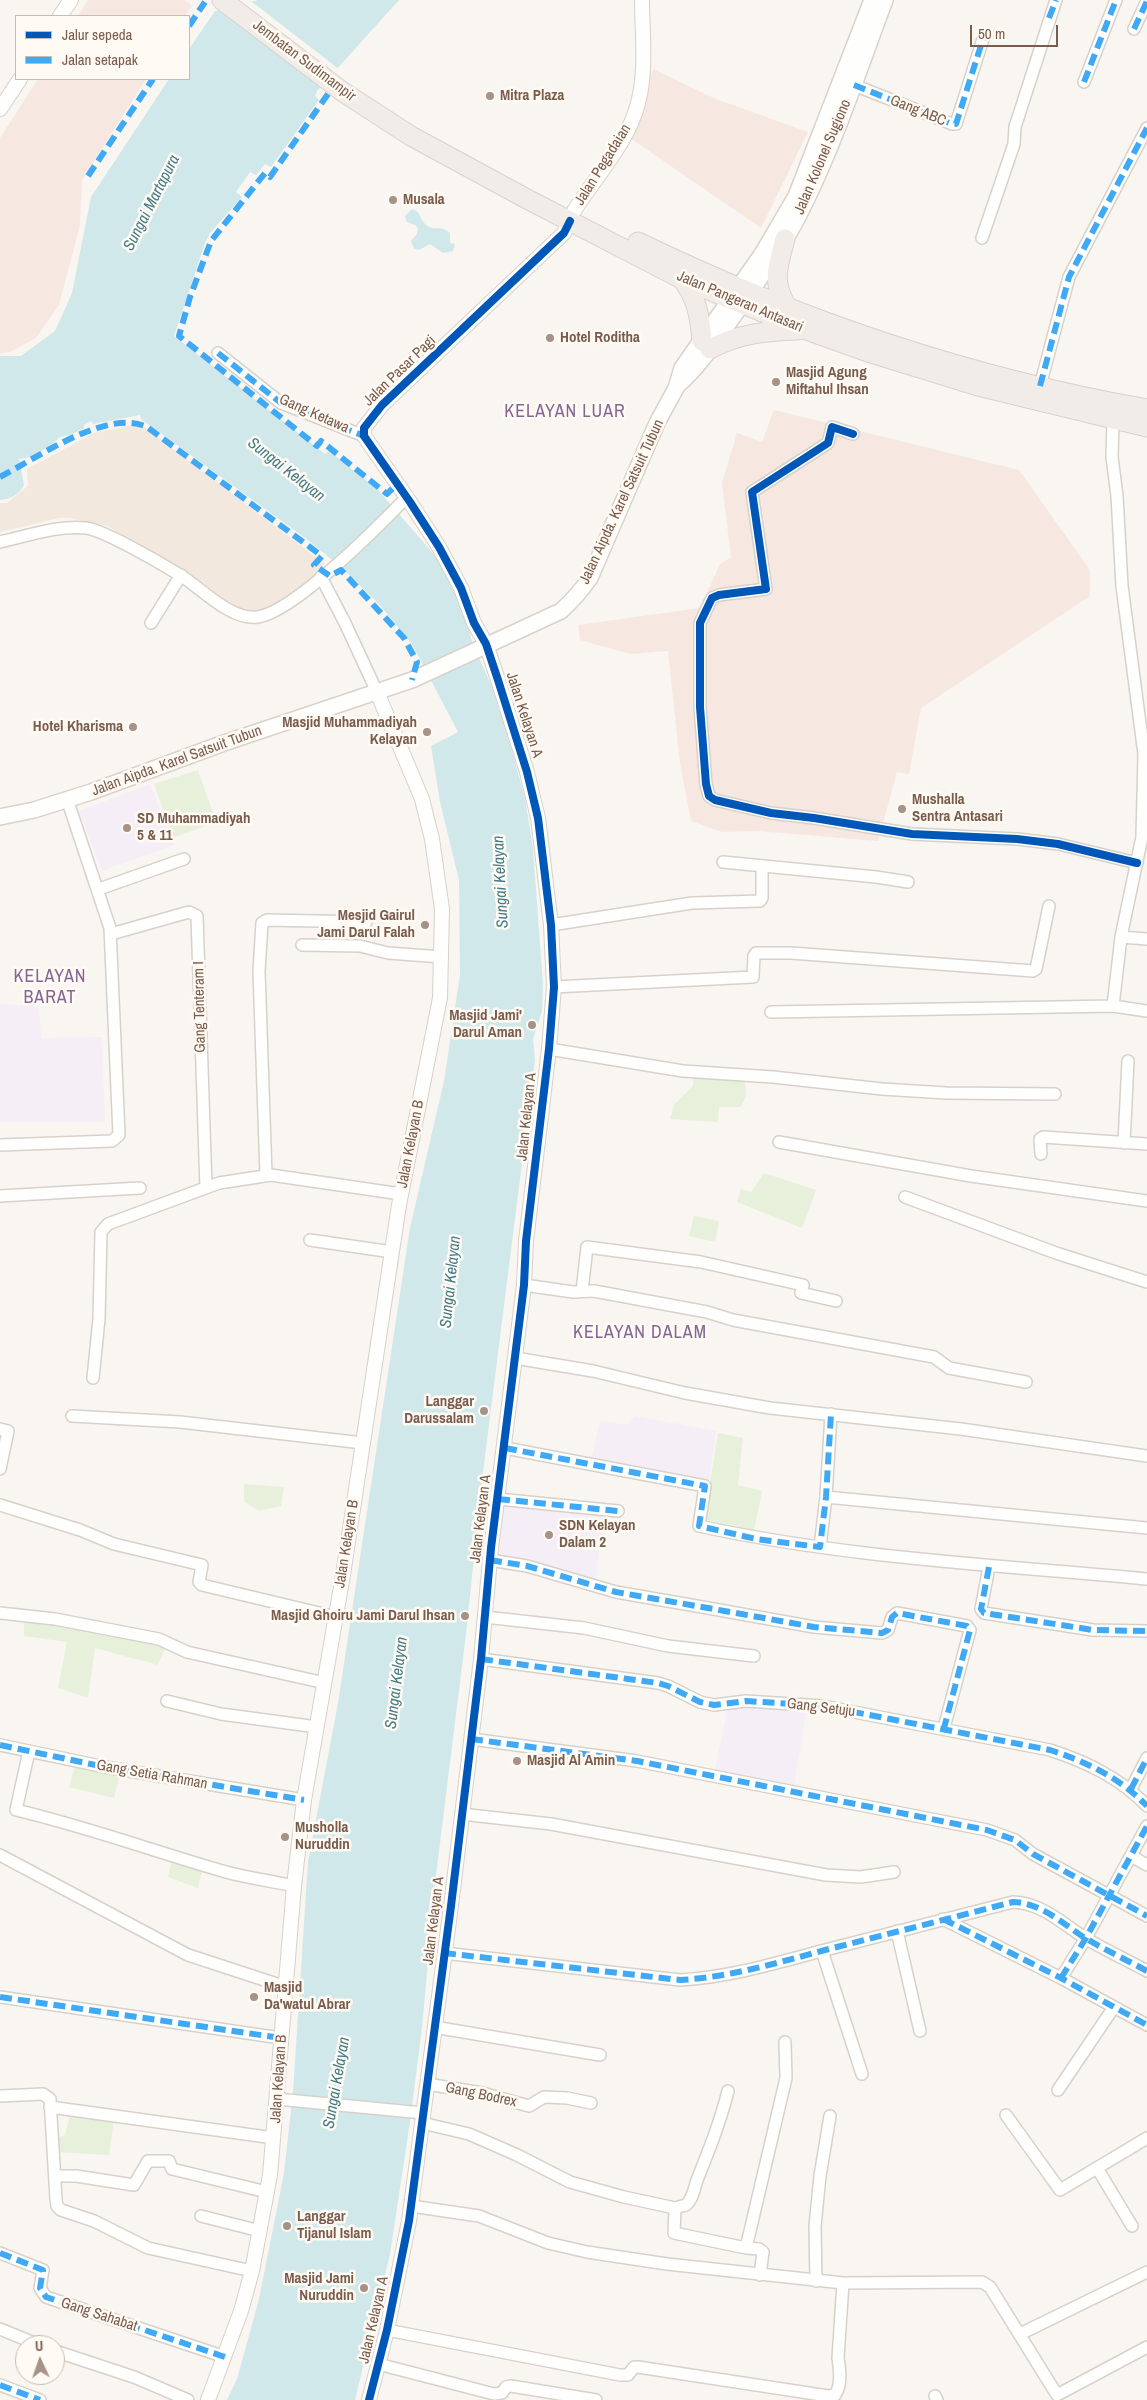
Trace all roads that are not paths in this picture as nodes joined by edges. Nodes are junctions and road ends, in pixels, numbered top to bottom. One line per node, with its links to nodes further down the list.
1 (71, 0): 10 (street)
2 (222, 0): 17 (highway, Jembatan Sudimampir)
3 (240, 0): 17 (highway, Jembatan Sudimampir)
4 (642, 0): 20 (street, Jalan Pegadaian)
5 (872, 0): 13 (main road, Jalan Kolonel Sugiono)
6 (885, 0): 13 (main road, Jalan Kolonel Sugiono)
7 (1056, 0): 21 (street)
8 (1116, 0): 15 (street)
9 (1147, 1): 11 (street)
10 (61, 15)
11 (1134, 29)
12 (982, 39): 16 (street, Gang ABC)
13 (862, 44): 16 (main road, Jalan Kolonel Sugiono); 24 (main road, Jalan Kolonel Sugiono)
14 (19, 80): 18 (street)
15 (1084, 82)
16 (854, 85): 22 (main road, Jalan Kolonel Sugiono)
17 (364, 100): 20 (highway, Jalan Pangeran Antasari)
18 (0, 109)
19 (1147, 128): 29 (street)
20 (572, 216): 23 (highway, Jalan Pangeran Antasari); 24 (highway, Jalan Pangeran Antasari); 34 (street, Jalan Pasar Pagi)
21 (982, 238)
22 (786, 239): 24 (main road, Jalan Kolonel Sugiono); 25 (highway)
23 (682, 279): 24 (highway, Jalan Pangeran Antasari); 27 (highway)
24 (740, 296): 25 (highway, Jalan Pangeran Antasari); 26 (highway, Jalan Pangeran Antasari); 27 (main road, Jalan Aipda. Karel Satsuit Tubun)
25 (787, 307): 29 (highway, Jalan Pangeran Antasari)
26 (804, 329): 27 (highway); 31 (highway, Jalan Pangeran Antasari)
27 (706, 345): 40 (main road, Jalan Aipda. Karel Satsuit Tubun)
28 (218, 352): 34 (street, Gang Ketawa)
29 (1040, 386): 30 (highway, Jalan Pangeran Antasari)
30 (1147, 409)
31 (1112, 420): 32 (highway, Jalan Pangeran Antasari); 46 (street)
32 (1147, 427)
33 (853, 434): 46 (street)
34 (364, 436): 35 (street)
35 (405, 499): 38 (street); 40 (street)
36 (0, 542): 37 (street)
37 (181, 576): 38 (street); 39 (street)
38 (321, 578): 41 (street)
39 (151, 623)
40 (486, 644): 41 (main road, Jalan Aipda. Karel Satsuit Tubun); 52 (street, Jalan Kelayan A)
41 (377, 692): 42 (main road, Jalan Aipda. Karel Satsuit Tubun); 57 (street, Jalan Kelayan B)
42 (67, 799): 43 (main road, Jalan Aipda. Karel Satsuit Tubun); 49 (street)
43 (0, 817)
44 (184, 859): 49 (street)
45 (723, 862): 47 (street)
46 (1137, 863): 54 (street)
47 (762, 866): 48 (street); 52 (street)
48 (908, 882)
49 (99, 889): 53 (street)
50 (1049, 906): 58 (street)
51 (366, 922): 70 (street)
52 (552, 925): 58 (street, Jalan Kelayan A)
53 (111, 934): 68 (street); 72 (street, Gang Tenteram I)
54 (1121, 937): 55 (street); 59 (street)
55 (1147, 939)
56 (302, 945): 57 (street)
57 (442, 957): 73 (street, Jalan Kelayan B)
58 (554, 987): 62 (street, Jalan Kelayan A)
59 (1113, 1006): 60 (street); 61 (street)
60 (1147, 1010)
61 (772, 1012)
62 (549, 1049): 64 (street); 80 (street, Jalan Kelayan A)
63 (1128, 1061): 66 (street)
64 (1055, 1094)
65 (778, 1142): 76 (street)
66 (1124, 1143): 67 (street); 69 (street)
67 (1147, 1144)
68 (0, 1145)
69 (1041, 1154)
70 (266, 1175): 72 (street); 73 (street)
71 (140, 1188): 74 (street)
72 (206, 1188): 84 (street)
73 (401, 1194): 78 (street, Jalan Kelayan B)
74 (0, 1196)
75 (905, 1198): 79 (street)
76 (1147, 1201)
77 (310, 1240): 78 (street)
78 (392, 1252): 89 (street, Jalan Kelayan B)
79 (1147, 1282)
80 (524, 1285): 81 (street); 83 (street, Jalan Kelayan A)
81 (582, 1291): 82 (street); 85 (street)
82 (836, 1301)
83 (515, 1358): 86 (street); 90 (street, Jalan Kelayan A)
84 (93, 1378)
85 (1026, 1382)
86 (831, 1414): 91 (street); 93 (street)
87 (72, 1416): 89 (street)
88 (0, 1429): 92 (street)
89 (362, 1443): 103 (street, Jalan Kelayan B)
90 (505, 1448): 94 (street, Jalan Kelayan A); 98 (street)
91 (1147, 1456)
92 (0, 1469)
93 (826, 1496): 97 (street); 98 (street)
94 (498, 1499): 96 (street); 99 (street, Jalan Kelayan A)
95 (0, 1505): 103 (street)
96 (618, 1512)
97 (1147, 1528)
98 (820, 1547): 100 (street)
99 (490, 1560): 104 (street, Jalan Kelayan A); 111 (street)
100 (990, 1566): 101 (street); 105 (street)
101 (1147, 1579)
102 (0, 1613): 108 (street)
103 (336, 1617): 108 (street, Jalan Kelayan B)
104 (485, 1617): 106 (street); 107 (street, Jalan Kelayan A)
105 (1147, 1631)
106 (754, 1656)
107 (481, 1659): 111 (street, Gang Setuju); 112 (street, Jalan Kelayan A)
108 (325, 1683): 110 (street, Jalan Kelayan B)
109 (167, 1701): 110 (street)
110 (317, 1727): 117 (street, Jalan Kelayan B)
111 (944, 1728): 116 (street, Gang Setuju)
112 (471, 1739): 119 (street, Jalan Kelayan A); 126 (street)
113 (0, 1745): 114 (street, Gang Setia Rahman)
114 (29, 1751): 117 (street, Gang Setia Rahman); 125 (street)
115 (1147, 1758): 116 (street)
116 (1131, 1789): 118 (street, Gang Setuju)
117 (304, 1800): 125 (street, Jalan Kelayan B)
118 (1147, 1806)
119 (461, 1814): 124 (street); 132 (street, Jalan Kelayan A)
120 (1147, 1826): 122 (street)
121 (0, 1855): 135 (street)
122 (1131, 1856): 123 (street); 126 (street)
123 (1147, 1865)
124 (894, 1872)
125 (294, 1886): 135 (street, Jalan Kelayan B)
126 (1109, 1895): 127 (street); 130 (street)
127 (1147, 1916)
128 (943, 1920): 129 (street); 130 (street); 134 (street)
129 (897, 1931): 131 (street); 140 (street)
130 (1086, 1938): 133 (street); 134 (street)
131 (822, 1951): 132 (street); 144 (street)
132 (444, 1953): 139 (street, Jalan Kelayan A)
133 (1147, 1971)
134 (1061, 1978): 137 (street)
135 (286, 1987): 141 (street, Jalan Kelayan B)
136 (0, 1997): 141 (street)
137 (1114, 2007): 138 (street); 146 (street)
138 (1147, 2024)
139 (434, 2027): 143 (street); 145 (street, Jalan Kelayan A)
140 (920, 2031)
141 (281, 2038): 149 (street, Jalan Kelayan B)
142 (785, 2042): 165 (street)
143 (600, 2055)
144 (862, 2074)
145 (427, 2084): 150 (street, Gang Bodrex); 153 (street, Jalan Kelayan A)
146 (1058, 2090)
147 (728, 2091): 161 (street)
148 (0, 2096): 151 (street)
149 (282, 2099): 153 (street); 155 (street, Jalan Kelayan B)
150 (591, 2103)
151 (50, 2107): 155 (street); 158 (street)
152 (1006, 2115): 157 (street)
153 (420, 2116): 160 (street, Jalan Kelayan A); 161 (street)
154 (830, 2116): 170 (street)
155 (274, 2138): 159 (street, Jalan Kelayan B)
156 (1147, 2138): 157 (street)
157 (1097, 2168): 163 (street)
158 (54, 2176): 159 (street); 167 (street)
159 (267, 2192): 164 (street, Jalan Kelayan B)
160 (411, 2206): 169 (street); 173 (street, Jalan Kelayan A)
161 (676, 2208): 165 (street)
162 (201, 2216): 164 (street)
163 (1132, 2226)
164 (260, 2231): 167 (street, Jalan Kelayan B)
165 (746, 2248): 169 (street)
166 (0, 2253): 178 (street, Gang Sahabat)
167 (252, 2270): 178 (street, Jalan Kelayan B)
168 (1147, 2272): 174 (street)
169 (760, 2275): 170 (street)
170 (816, 2281): 171 (street)
171 (843, 2283): 173 (street); 174 (street)
172 (0, 2329): 175 (street)
173 (387, 2330): 179 (street, Jalan Kelayan A)
174 (1020, 2334): 181 (street)
175 (15, 2335)
176 (1147, 2347): 181 (street)
177 (65, 2354): 183 (street)
178 (225, 2357): 184 (street, Jalan Kelayan B)
179 (378, 2364): 185 (street, Jalan Kelayan A); 186 (street)
180 (0, 2385): 182 (street)
181 (1059, 2397)
182 (40, 2400)
183 (188, 2400)
184 (208, 2400)
185 (369, 2400)
186 (596, 2400)

